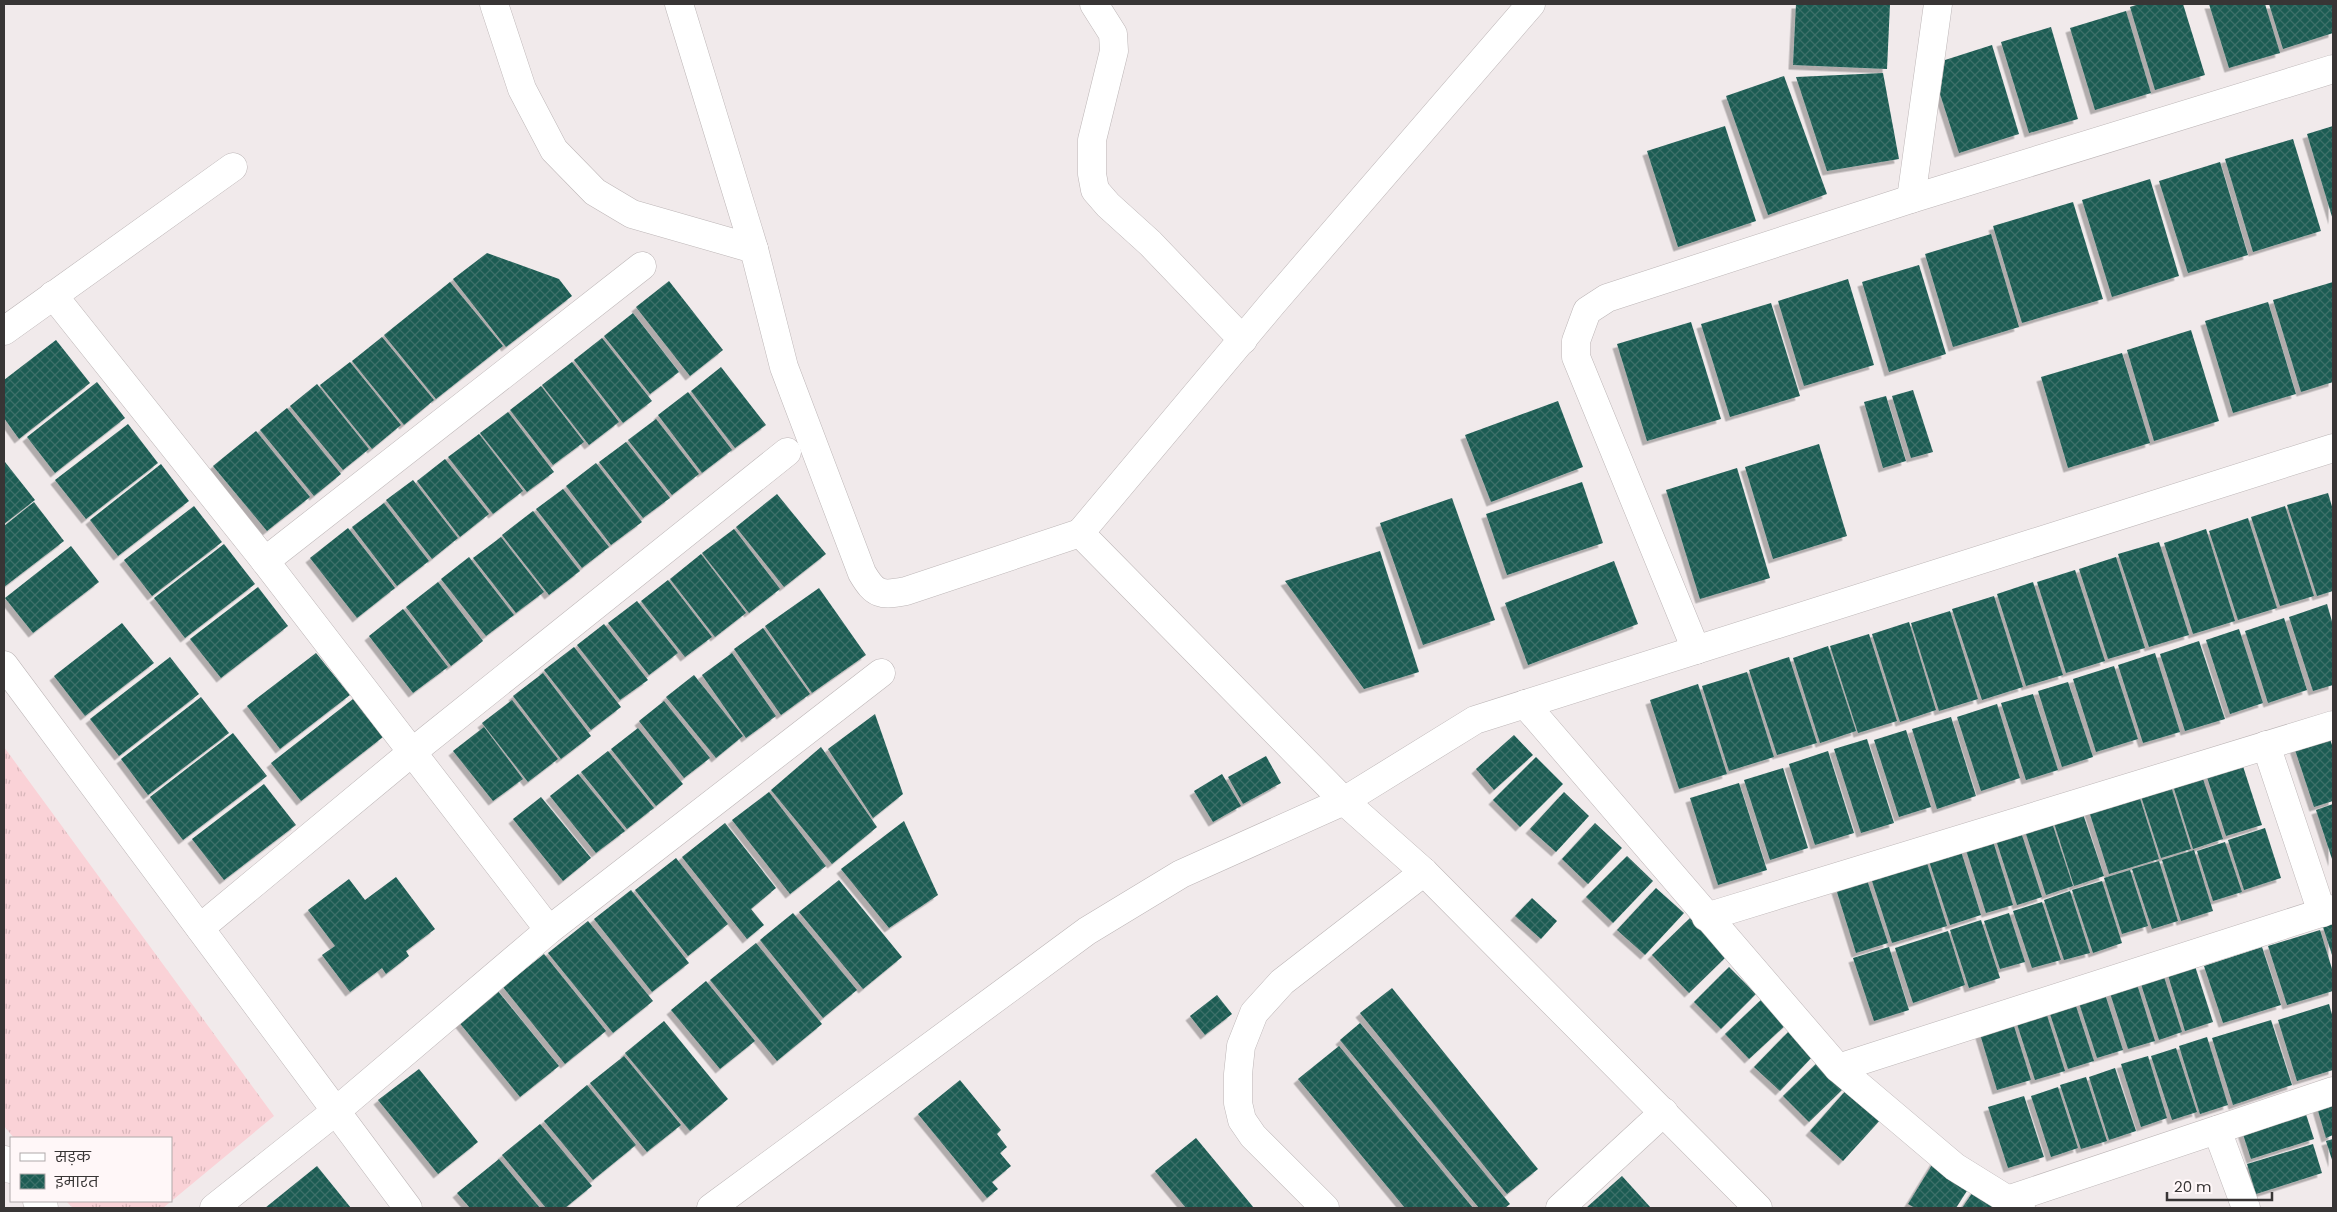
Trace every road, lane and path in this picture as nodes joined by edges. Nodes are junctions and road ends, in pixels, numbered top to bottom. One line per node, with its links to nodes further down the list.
1 (494, 4): 9 (street)
2 (679, 4): 9 (street)
3 (1094, 4): 13 (street)
4 (1531, 4): 13 (street)
5 (1938, 4): 8 (street)
6 (2333, 69): 8 (street)
7 (232, 166): 11 (street)
8 (1910, 199): 18 (street)
9 (754, 249): 16 (street)
10 (642, 266): 17 (street)
11 (53, 295): 12 (street); 17 (street)
12 (4, 331)
13 (1243, 340): 16 (street)
14 (2333, 448): 18 (street)
15 (787, 452): 24 (street)
16 (1080, 533): 25 (street)
17 (265, 561): 24 (street)
18 (1696, 650): 21 (street)
19 (4, 667): 29 (street)
20 (881, 673): 30 (street)
21 (1525, 704): 25 (street); 28 (street)
22 (2333, 725): 23 (street)
23 (2266, 745): 27 (street); 28 (street)
24 (411, 753): 29 (street); 30 (street)
25 (1344, 801): 26 (street); 39 (street)
26 (1424, 872): 34 (street); 40 (street)
27 (2327, 911): 31 (street)
28 (1706, 917): 31 (street)
29 (200, 928): 33 (street)
30 (549, 930): 33 (street)
31 (1838, 1068): 36 (street)
32 (2333, 1091): 35 (street)
33 (336, 1111): 37 (street); 38 (street)
34 (1664, 1112): 41 (street); 42 (street)
35 (2217, 1130): 36 (street); 43 (street)
36 (2014, 1204)
37 (214, 1208)
38 (408, 1208)
39 (711, 1208)
40 (1326, 1208)
41 (1560, 1208)
42 (1758, 1208)
43 (2246, 1208)

